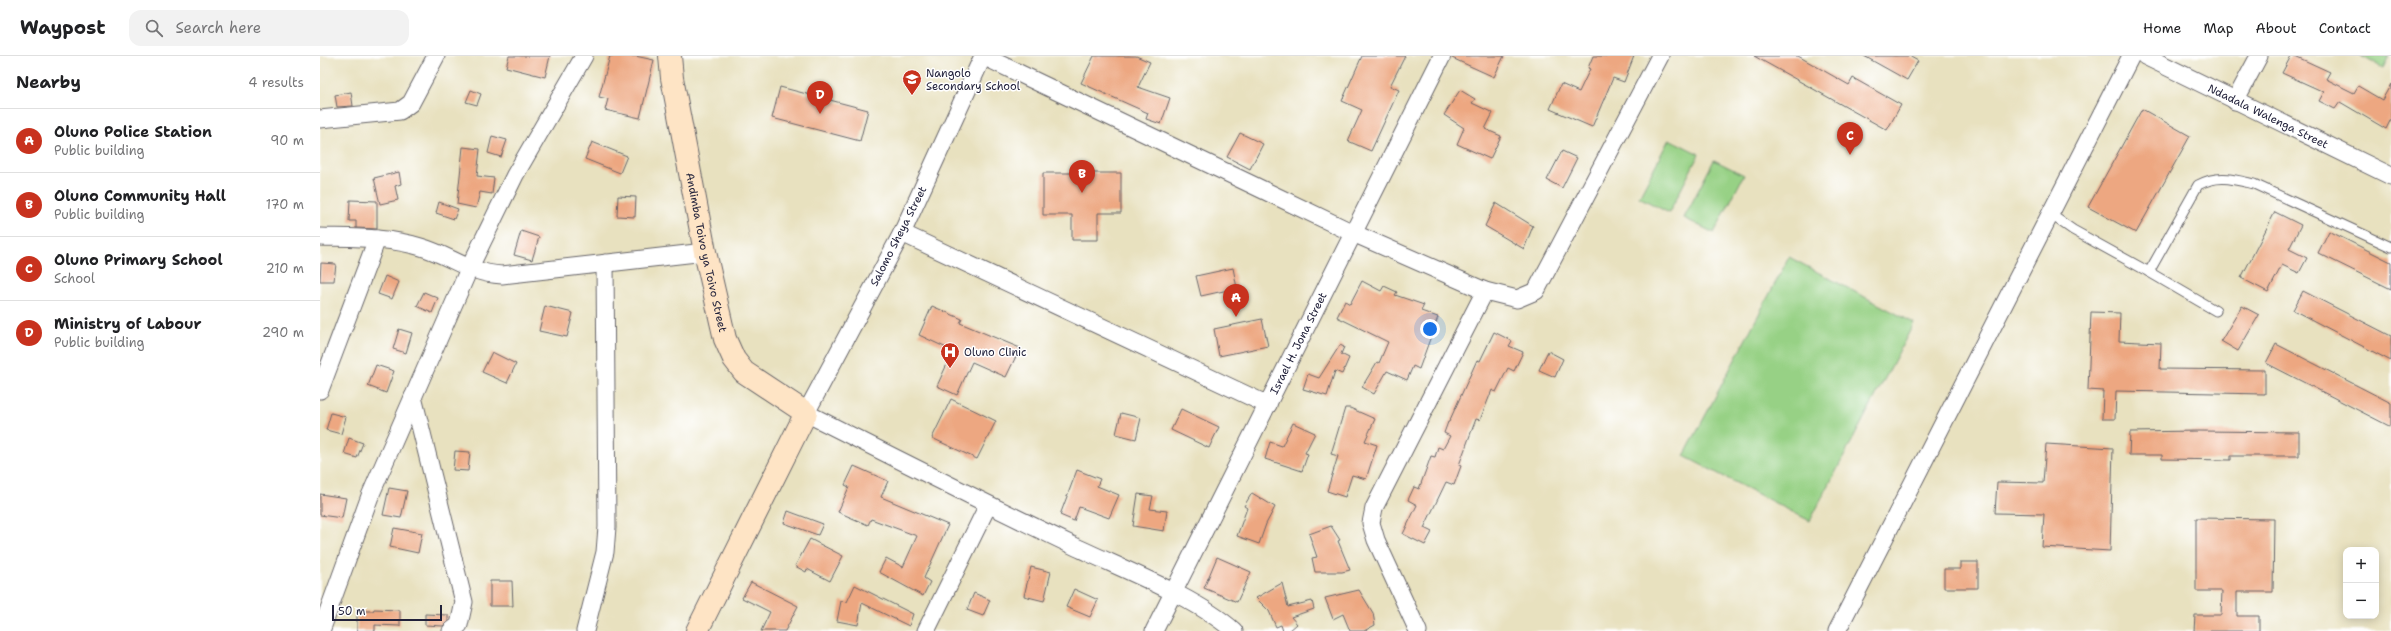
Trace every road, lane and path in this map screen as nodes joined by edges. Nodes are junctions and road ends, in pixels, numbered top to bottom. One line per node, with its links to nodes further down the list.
1 (436, 56): 11 (street)
2 (584, 56): 21 (street)
3 (670, 56): 19 (street, Andimba Toivo ya Toivo Street)
4 (983, 56): 14 (street, Salomo Sheya Street); 15 (street)
5 (1442, 56): 15 (street, Israel H. Jona Street)
6 (1660, 56): 23 (street)
7 (2131, 56): 13 (street)
8 (2145, 56): 10 (street, Ndadala Walenga Street)
9 (2259, 56): 10 (street)
10 (2235, 101): 12 (street, Ndadala Walenga Street)
11 (320, 119)
12 (2391, 176)
13 (2050, 214): 22 (lane); 39 (street)
14 (902, 233): 27 (street); 28 (street, Salomo Sheya Street)
15 (1353, 233): 23 (street); 27 (street, Israel H. Jona Street)
16 (320, 237): 17 (street)
17 (377, 239): 21 (street); 25 (street)
18 (2391, 247): 22 (lane)
19 (706, 252): 20 (street); 28 (street, Andimba Toivo ya Toivo Street)
20 (605, 263): 21 (street); 33 (street)
21 (469, 269): 26 (street)
22 (2149, 272): 24 (lane)
23 (1485, 291): 38 (street)
24 (2216, 311)
25 (320, 390)
26 (413, 397): 31 (street); 32 (street)
27 (1268, 405): 30 (street, Israel H. Jona Street)
28 (806, 413): 29 (street); 34 (street)
29 (988, 505): 30 (street); 35 (street)
30 (1173, 594): 36 (street, Israel H. Jona Street); 37 (street)
31 (321, 631)
32 (452, 631)
33 (585, 631)
34 (697, 631)
35 (926, 631)
36 (1154, 631)
37 (1234, 631)
38 (1418, 631)
39 (1837, 631)

